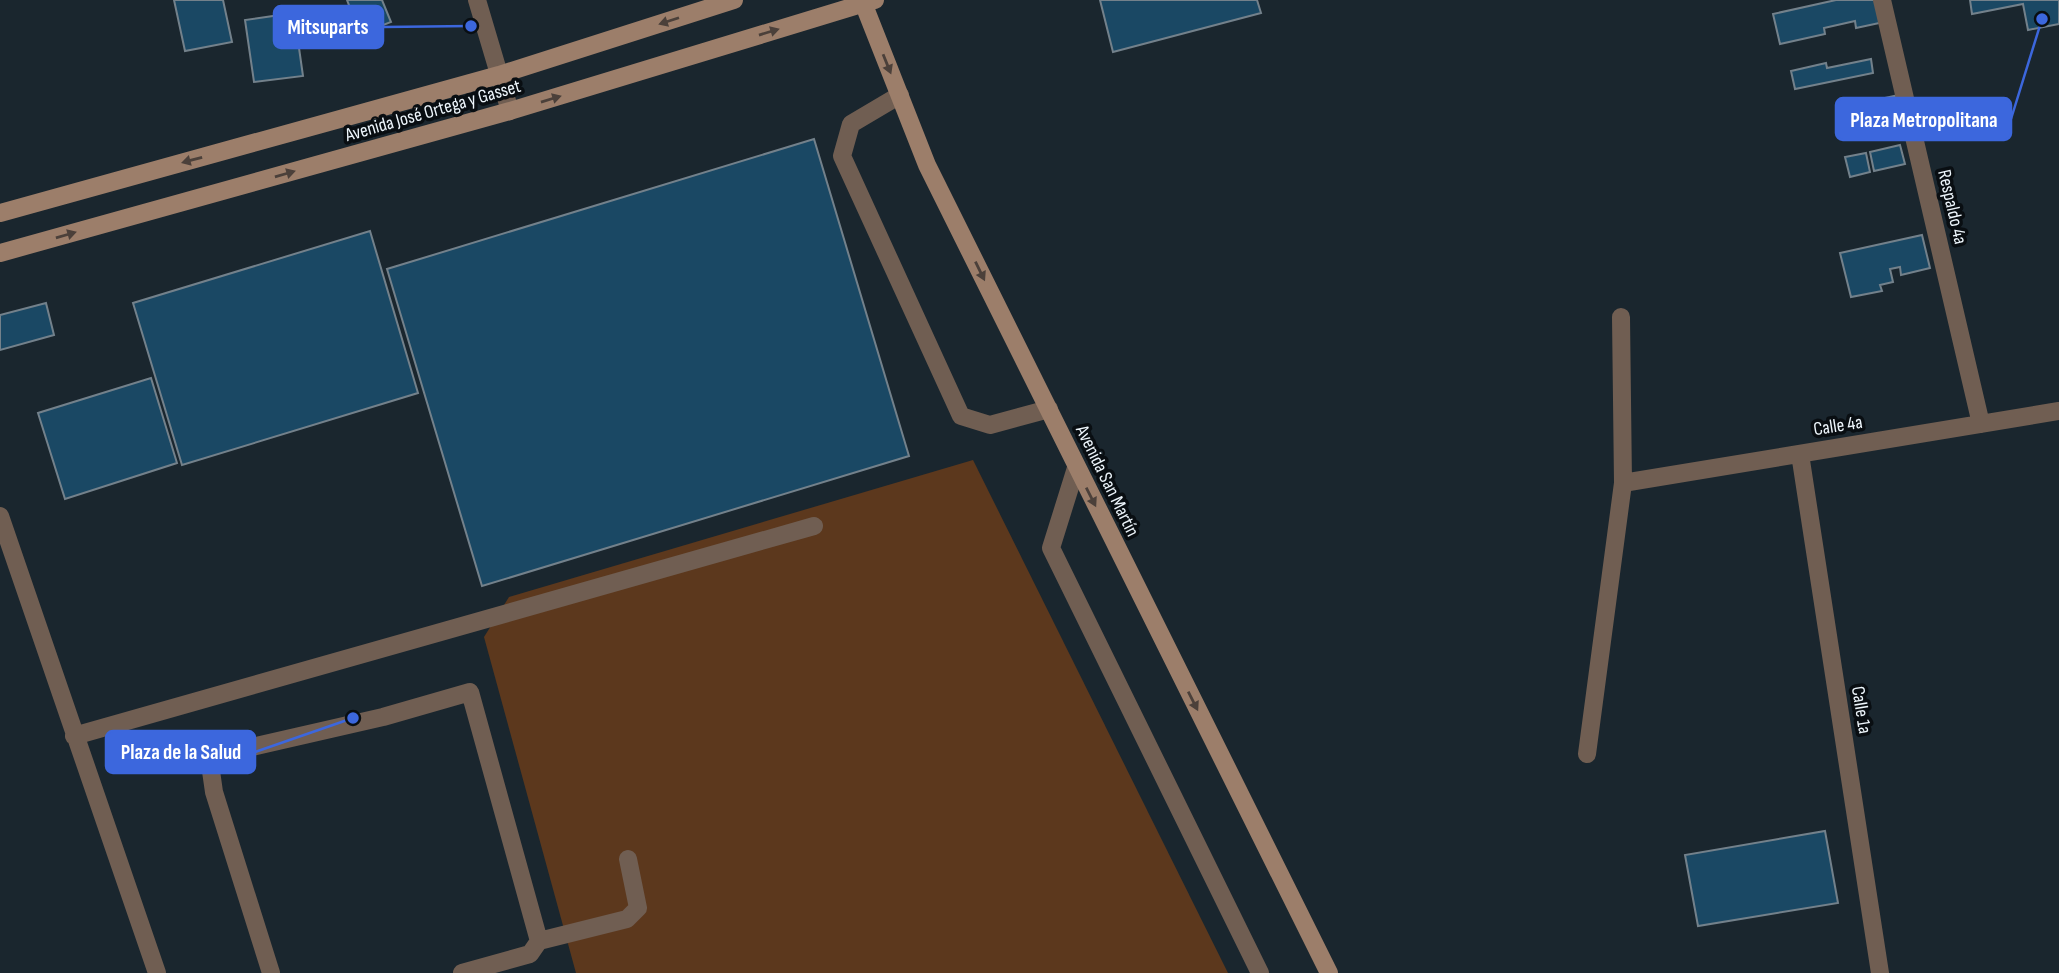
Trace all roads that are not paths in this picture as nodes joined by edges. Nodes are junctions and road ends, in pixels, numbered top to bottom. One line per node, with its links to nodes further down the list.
1 (477, 0): 5 (street)
2 (734, 0): 5 (main road, Avenida José Ortega y Gasset, one-way to 5)
3 (1882, 0): 13 (street, Respaldo 4a)
4 (867, 1): 6 (main road, Avenida San Martín, one-way to 6); 7 (main road, Avenida José Ortega y Gasset, one-way to 4)
5 (499, 75): 7 (street); 8 (main road, Avenida José Ortega y Gasset, one-way to 8)
6 (900, 95): 11 (main road, Avenida San Martín, one-way to 11); 11 (street)
7 (510, 111): 9 (main road, Avenida José Ortega y Gasset, one-way to 7)
8 (0, 212)
9 (0, 253)
10 (1621, 317): 16 (street)
11 (1049, 409): 15 (main road, Avenida San Martín)
12 (2059, 411): 13 (street, Calle 4a)
13 (1981, 424): 14 (street, Calle 4a)
14 (1800, 454): 16 (street, Calle 4a); 28 (street, Calle 1a)
15 (1076, 468): 26 (street); 27 (main road, Avenida San Martín, one-way to 27)
16 (1623, 483): 20 (street)
17 (0, 516): 19 (street)
18 (814, 526): 19 (street)
19 (74, 736): 23 (street)
20 (1587, 754)
21 (628, 859): 22 (street)
22 (539, 941): 24 (street); 25 (street)
23 (157, 973)
24 (271, 973)
25 (463, 973)
26 (1260, 973)
27 (1329, 973)
28 (1881, 973)

